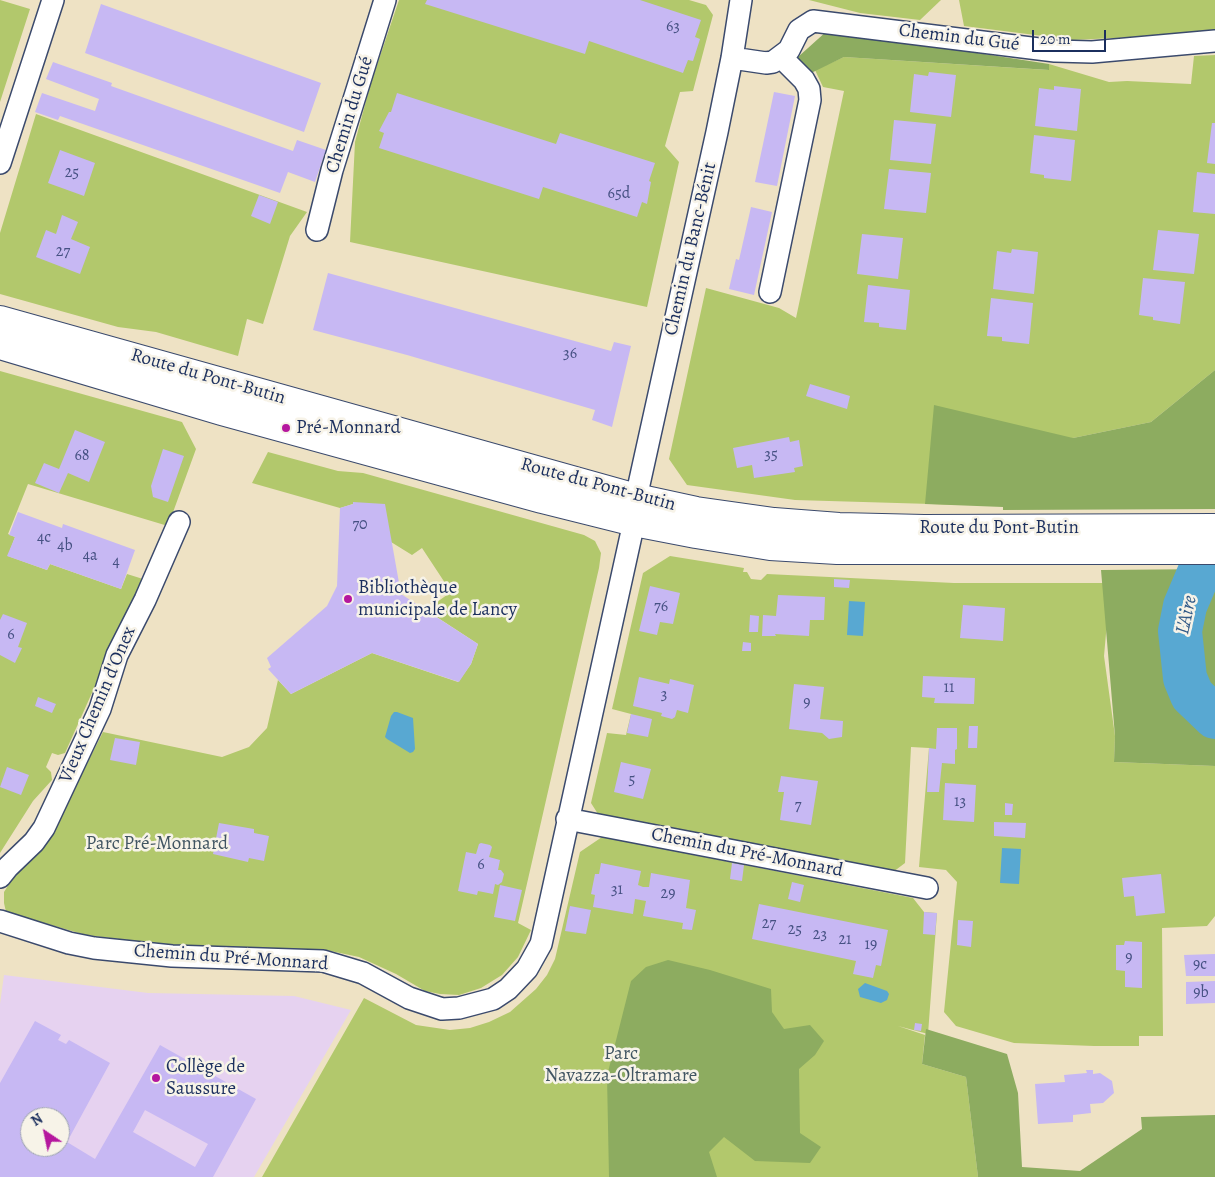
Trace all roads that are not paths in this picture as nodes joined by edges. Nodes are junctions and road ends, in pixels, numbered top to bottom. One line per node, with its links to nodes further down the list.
1 (53, 0): 7 (street)
2 (386, 0): 8 (street, Chemin du Gué)
3 (741, 0): 6 (street, Chemin du Banc-Bénit)
4 (1215, 41): 5 (street, Chemin du Gué)
5 (781, 57): 6 (street); 9 (street)
6 (732, 58): 11 (street, Chemin du Banc-Bénit)
7 (2, 154)
8 (317, 230)
9 (770, 292)
10 (2, 333): 11 (main road, Route du Pont-Butin)
11 (635, 510): 14 (main road, Route du Pont-Butin); 16 (street, Chemin du Pré-Monnard)
12 (179, 522): 17 (street, Vieux Chemin d'Onex)
13 (1215, 528): 14 (main road, Route du Pont-Butin)
14 (924, 540): 15 (main road, Route du Pont-Butin)
15 (1215, 550)
16 (567, 819): 18 (street, Chemin du Pré-Monnard); 19 (street, Chemin du Pré-Monnard)
17 (0, 877)
18 (927, 888)
19 (0, 921)

